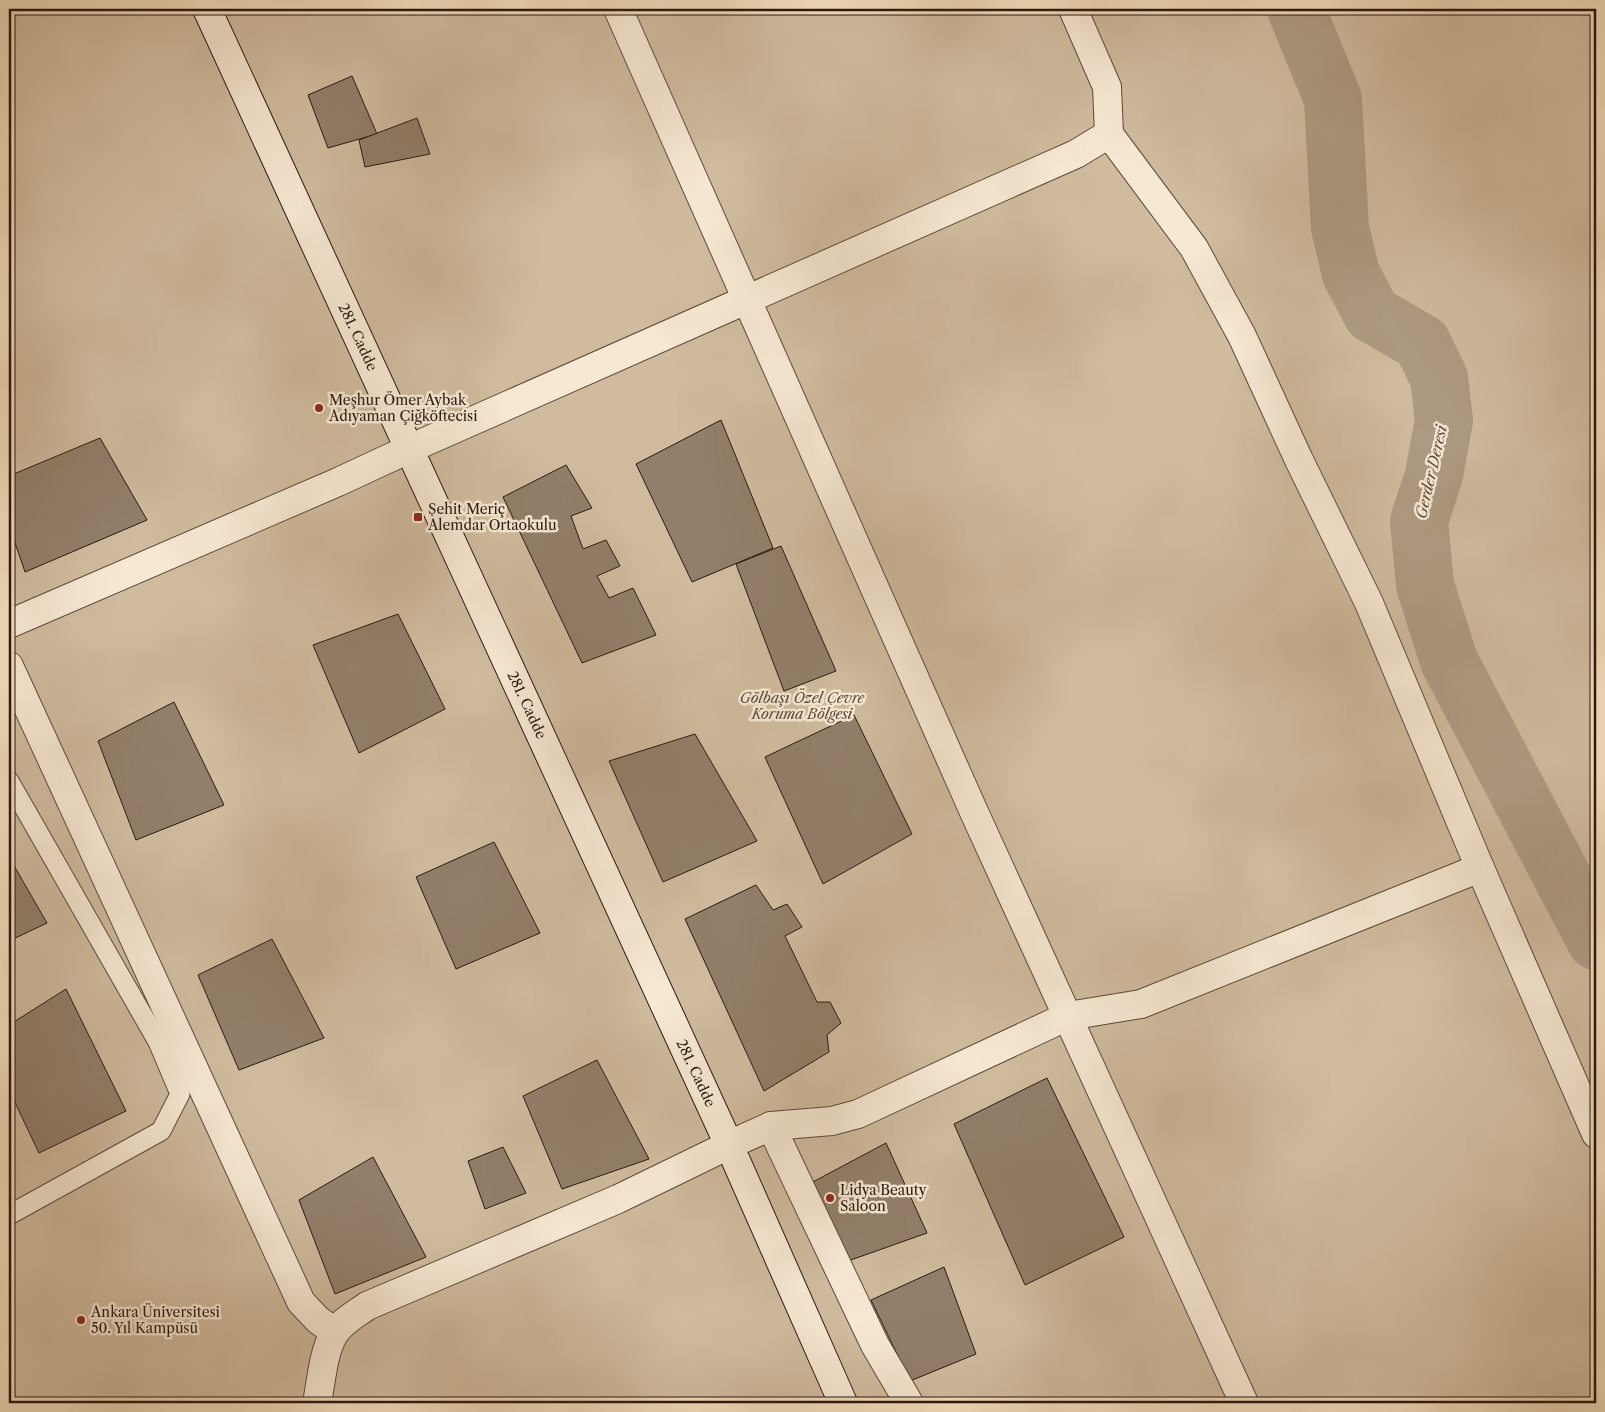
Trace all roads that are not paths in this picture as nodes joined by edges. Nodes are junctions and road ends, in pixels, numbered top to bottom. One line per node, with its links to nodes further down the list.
1 (207, 9): 6 (street, 281. Cadde)
2 (618, 9): 5 (street)
3 (1073, 9): 4 (street)
4 (1109, 134): 5 (street); 10 (street)
5 (747, 299): 6 (street); 11 (street)
6 (409, 449): 7 (street); 14 (street, 281. Cadde)
7 (9, 624)
8 (9, 666): 16 (street)
9 (9, 781): 15 (lane)
10 (1480, 868): 11 (street); 13 (street)
11 (1068, 1016): 12 (street); 20 (street)
12 (771, 1126): 14 (street); 19 (street)
13 (1596, 1134)
14 (729, 1145): 16 (street); 18 (street, 281. Cadde)
15 (9, 1214)
16 (335, 1332): 17 (street)
17 (316, 1403)
18 (843, 1403)
19 (908, 1403)
20 (1244, 1403)

